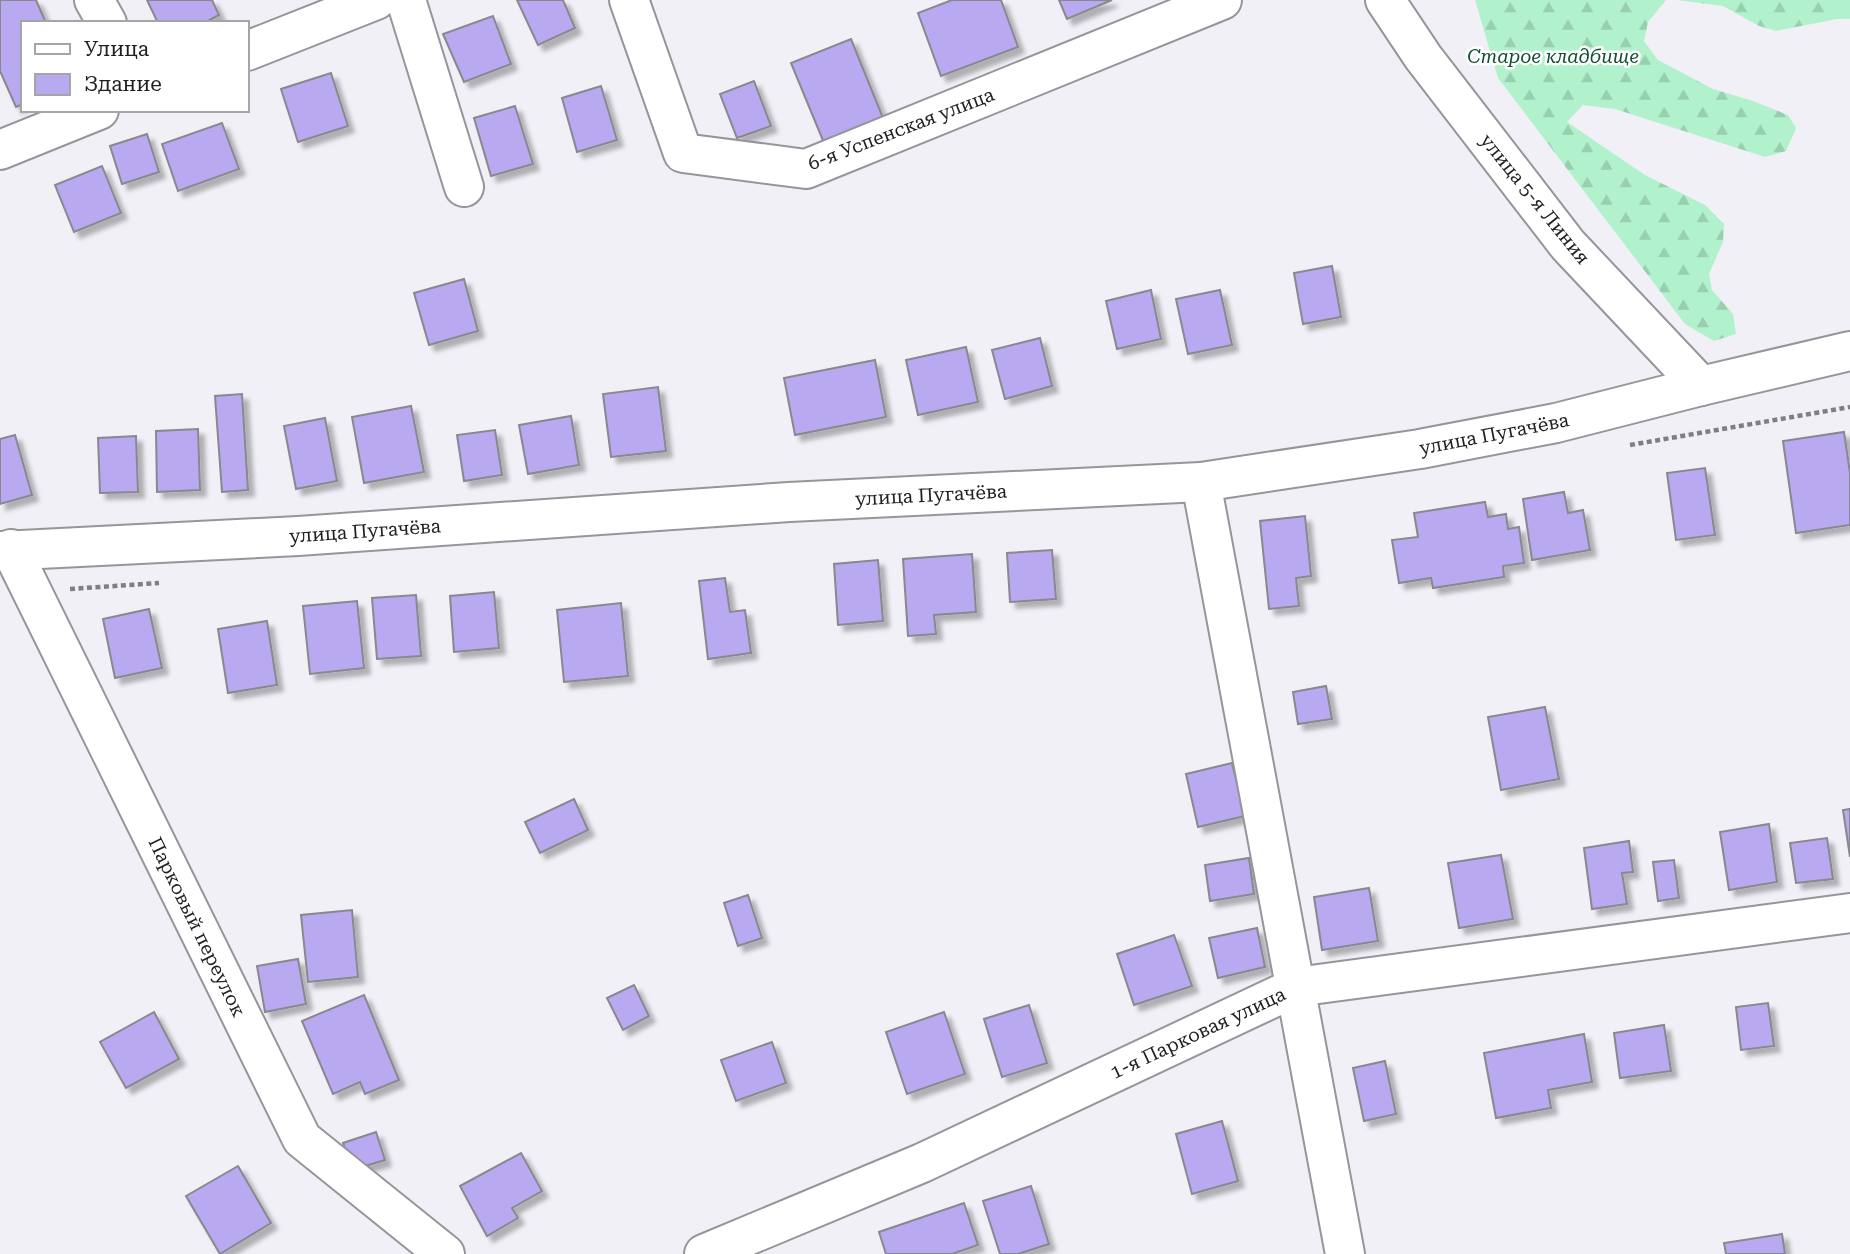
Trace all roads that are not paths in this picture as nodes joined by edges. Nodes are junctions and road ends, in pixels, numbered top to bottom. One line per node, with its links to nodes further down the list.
1 (94, 0): 7 (street)
2 (376, 0): 8 (street)
3 (406, 0): 11 (street)
4 (629, 0): 5 (street, 6-я Успенская улица)
5 (1222, 0)
6 (1385, 0): 13 (street, улица 5-я Линия)
7 (106, 21)
8 (248, 51)
9 (94, 112): 10 (street)
10 (0, 150)
11 (464, 187)
12 (1850, 351): 13 (street, улица Пугачёва)
13 (1700, 386): 14 (street, улица Пугачёва)
14 (1201, 482): 15 (street, улица Пугачёва); 17 (street)
15 (5, 550): 18 (street, Парковый переулок)
16 (1850, 913): 17 (street, 1-я Парковая улица)
17 (1296, 987): 19 (street, 1-я Парковая улица); 20 (street)
18 (445, 1254)
19 (704, 1254)
20 (1345, 1254)

